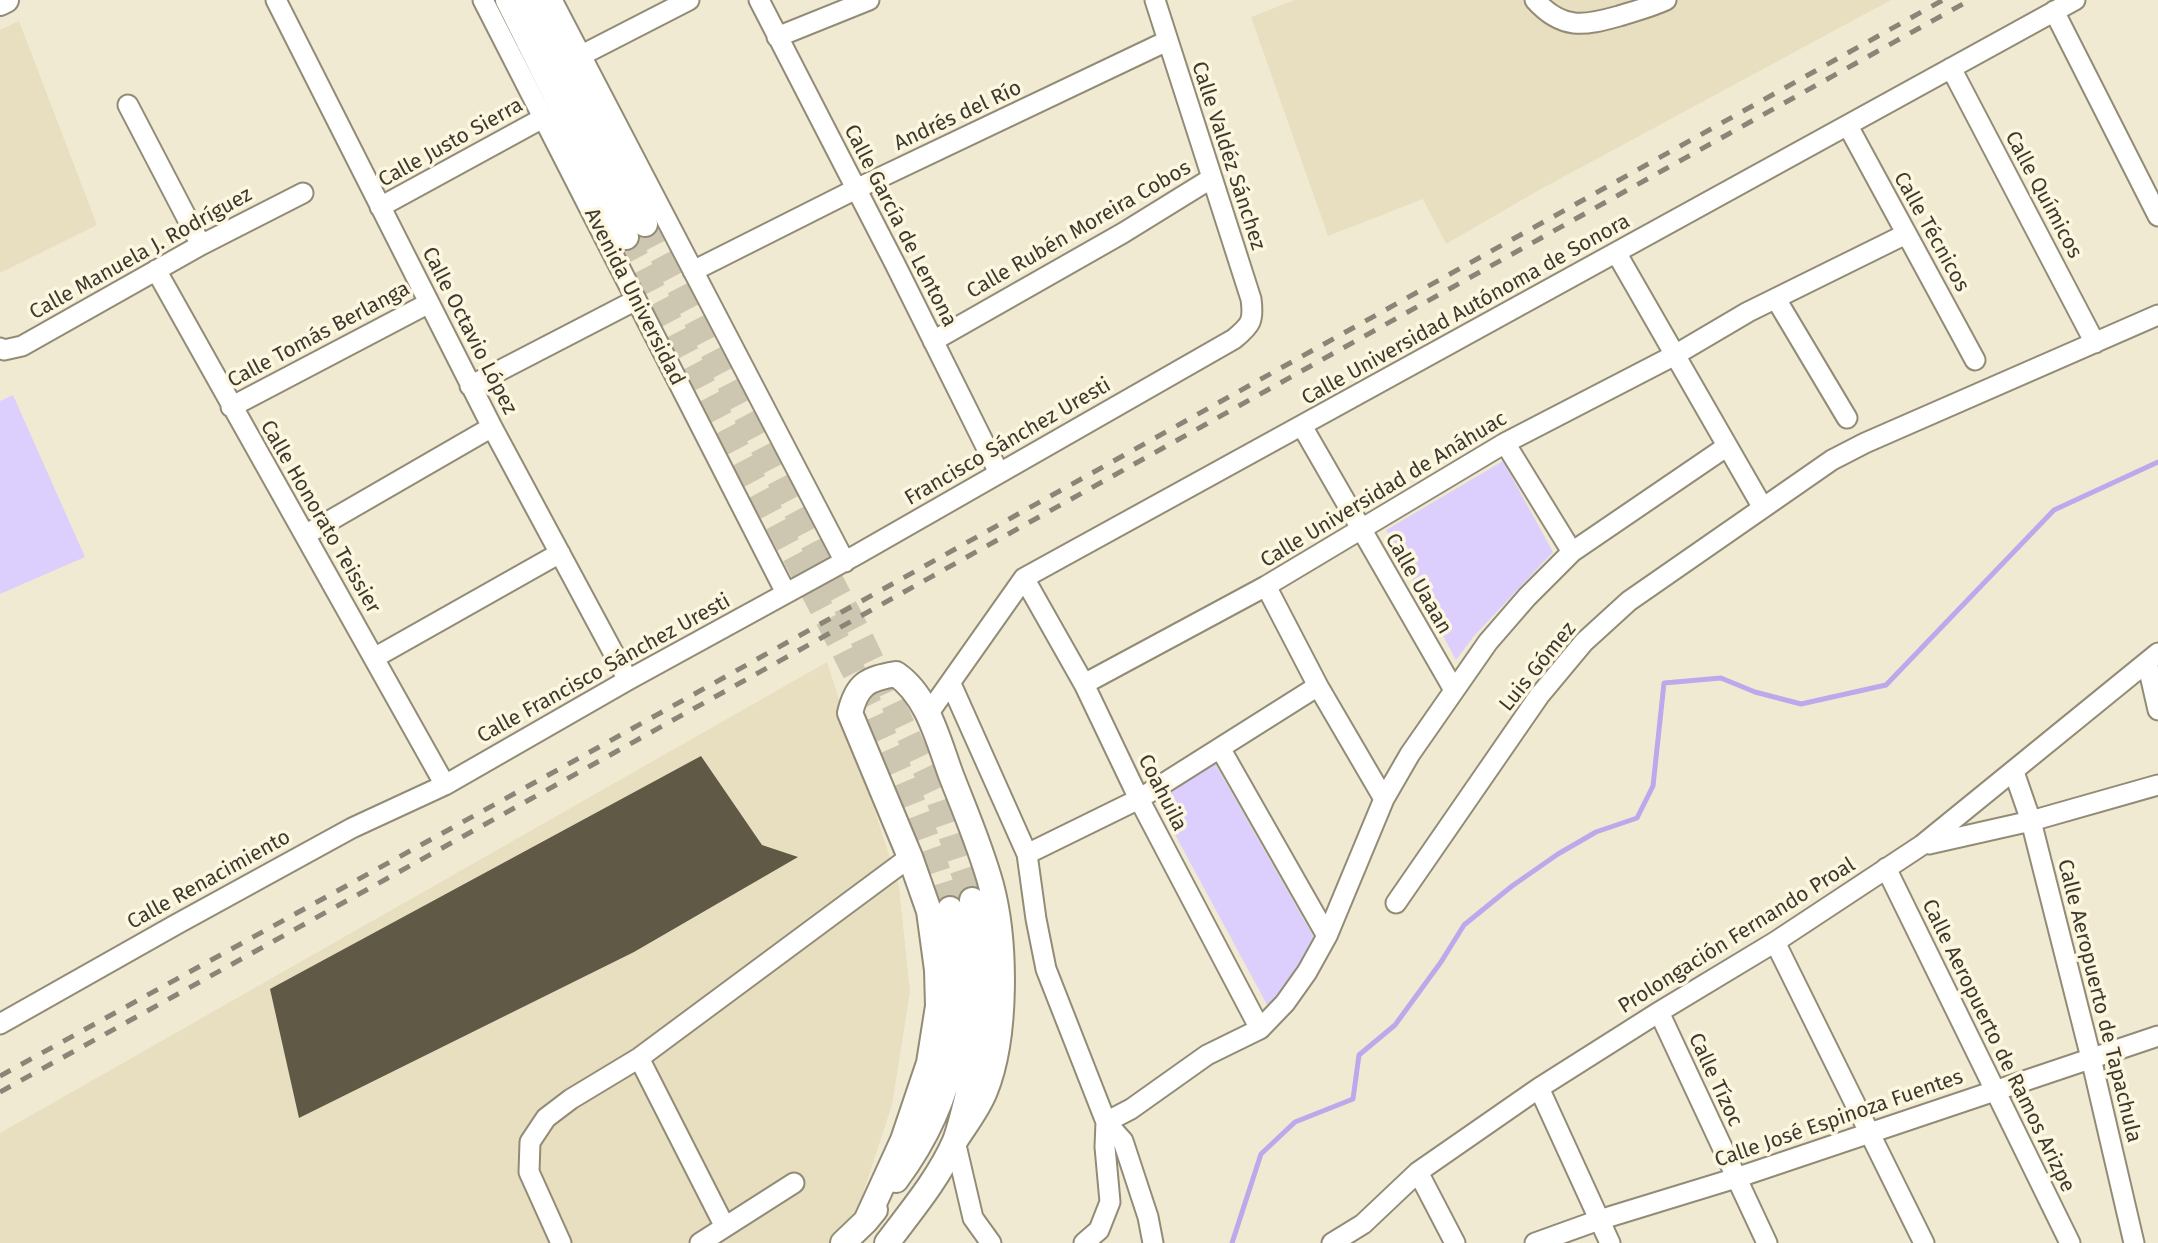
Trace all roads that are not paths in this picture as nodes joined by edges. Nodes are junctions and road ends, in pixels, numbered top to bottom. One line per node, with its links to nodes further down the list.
1 (6, 0): 14 (main road)
2 (276, 0): 26 (street, Calle Octavio López)
3 (483, 0): 21 (street, Avenida Universidad)
4 (508, 0): 5 (main road, Avenida Universidad)
5 (530, 0)
6 (552, 0): 18 (street)
7 (689, 0): 18 (street)
8 (759, 0): 16 (street, Calle García de Lentona)
9 (869, 0): 16 (street)
10 (1154, 0): 17 (street, Calle Valdéz Sánchez)
11 (1535, 0): 12 (street)
12 (1666, 0)
13 (2075, 0): 15 (street, Calle Universidad Autónoma de Sonora)
14 (0, 3)
15 (2054, 11): 19 (street, Calle Universidad Autónoma de Sonora); 27 (street)
16 (778, 37): 24 (street, Calle García de Lentona)
17 (1167, 41): 23 (street, Calle Valdéz Sánchez); 24 (street, Andrés del Río)
18 (580, 56): 32 (street)
19 (1951, 68): 22 (street, Calle Universidad Autónoma de Sonora); 39 (street, Calle Químicos)
20 (128, 105): 29 (street)
21 (543, 118): 26 (street, Calle Justo Sierra); 34 (street, Avenida Universidad)
22 (1847, 126): 28 (street, Calle Técnicos); 30 (street, Calle Universidad Autónoma de Sonora)
23 (1212, 178): 37 (street, Calle Valdéz Sánchez); 38 (street, Calle Rubén Moreira Cobos)
24 (856, 189): 32 (street, Andrés del Río); 38 (street, Calle García de Lentona)
25 (303, 193): 29 (street, Calle Manuela J. Rodríguez)
26 (380, 207): 35 (street, Calle Octavio López)
27 (2158, 216)
28 (1906, 234): 33 (street, Calle Universidad de Anáhuac); 42 (street, Calle Técnicos)
29 (201, 244): 31 (street, Calle Manuela J. Rodríguez)
30 (1616, 254): 41 (street); 46 (street, Calle Universidad Autónoma de Sonora)
31 (156, 270): 40 (street, Calle Manuela J. Rodríguez); 44 (street, Calle Honorato Teissier)
32 (693, 271): 56 (street)
33 (1776, 299): 41 (street, Calle Universidad de Anáhuac); 45 (street)
34 (636, 300): 43 (street); 59 (street, Avenida Universidad)
35 (429, 303): 43 (street, Calle Octavio López); 44 (street, Calle Tomás Berlanga)
36 (2158, 315): 39 (street, Luis Gómez)
37 (1249, 327): 50 (street, Francisco Sánchez Uresti)
38 (933, 341): 50 (street, Calle García de Lentona)
39 (2095, 343): 51 (street, Luis Gómez)
40 (0, 348)
41 (1675, 355): 48 (street, Calle Universidad de Anáhuac); 49 (street)
42 (1975, 360)
43 (470, 386): 47 (street, Calle Octavio López)
44 (231, 407): 53 (street, Calle Honorato Teissier)
45 (1847, 418)
46 (1302, 426): 52 (street, Calle Uaaan); 57 (street, Calle Universidad Autónoma de Sonora)
47 (492, 427): 53 (street); 55 (street, Calle Octavio López)
48 (1505, 443): 52 (street, Calle Universidad de Anáhuac); 54 (street)
49 (1726, 447): 51 (street); 54 (street)
50 (999, 473): 56 (street, Francisco Sánchez Uresti)
51 (1763, 508): 80 (street, Luis Gómez)
52 (1360, 528): 58 (street, Calle Universidad de Anáhuac); 66 (street, Calle Uaaan)
53 (305, 535): 60 (street, Calle Honorato Teissier)
54 (1572, 552): 66 (street)
55 (560, 553): 60 (street); 62 (street, Calle Octavio López)
56 (845, 562): 59 (street, Francisco Sánchez Uresti)
57 (1024, 578): 63 (street, Calle Universidad Autónoma de Sonora); 64 (street, Coahuila)
58 (1266, 586): 64 (street, Calle Universidad de Anáhuac); 65 (street)
59 (786, 593): 62 (street, Calle Francisco Sánchez Uresti)
60 (374, 657): 71 (street, Calle Honorato Teissier)
61 (2152, 658): 67 (street); 70 (street, Prolongación Fernando Proal)
62 (628, 680): 71 (street, Calle Francisco Sánchez Uresti)
63 (951, 684): 68 (street, Calle Universidad Autónoma de Sonora); 77 (street)
64 (1084, 684): 73 (street, Coahuila)
65 (1318, 687): 69 (street); 74 (street)
66 (1454, 691): 74 (street)
67 (2158, 710)
68 (928, 714): 78 (main road); 93 (main road)
69 (1220, 748): 73 (street); 81 (street)
70 (2014, 772): 75 (street, Calle Aeropuerto de Tapachula); 76 (street, Prolongación Fernando Proal)
71 (445, 785): 84 (street, Calle Renacimiento)
72 (2158, 785): 75 (street)
73 (1139, 799): 77 (street); 85 (street, Coahuila)
74 (1384, 799): 81 (street)
75 (2031, 821): 76 (street); 88 (street, Calle Aeropuerto de Tapachula)
76 (1922, 845): 79 (street, Prolongación Fernando Proal)
77 (1027, 854): 91 (street)
78 (910, 857): 87 (street); 98 (main road)
79 (1886, 868): 82 (street, Prolongación Fernando Proal); 90 (street, Calle Aeropuerto de Ramos Arizpe)
80 (1396, 903)
81 (1327, 936): 85 (street)
82 (1775, 942): 83 (street, Prolongación Fernando Proal); 92 (street)
83 (1658, 1012): 89 (street, Prolongación Fernando Proal); 95 (street, Calle Tízoc)
84 (0, 1024)
85 (1260, 1029): 91 (street)
86 (2158, 1036): 88 (street, Calle José Espinoza Fuentes)
87 (639, 1058): 99 (street); 100 (street)
88 (2091, 1058): 90 (street, Calle José Espinoza Fuentes); 114 (street, Calle Aeropuerto de Tapachula)
89 (1539, 1088): 94 (street, Prolongación Fernando Proal); 97 (street)
90 (1994, 1091): 92 (street, Calle José Espinoza Fuentes); 113 (street, Calle Aeropuerto de Ramos Arizpe)
91 (1107, 1122): 105 (street); 106 (street)
92 (1870, 1133): 95 (street, Calle José Espinoza Fuentes); 112 (street)
93 (955, 1141): 98 (main road); 103 (main road); 104 (street)
94 (1418, 1172): 107 (street, Prolongación Fernando Proal); 108 (street)
95 (1737, 1178): 97 (street, Calle José Espinoza Fuentes); 111 (street, Calle Tízoc)
96 (794, 1183): 99 (street)
97 (1599, 1220): 109 (street, Calle José Espinoza Fuentes); 110 (street)
98 (866, 1221): 102 (main road)
99 (724, 1227): 101 (street)
100 (561, 1243)
101 (700, 1243)
102 (843, 1243)
103 (887, 1243)
104 (991, 1243)
105 (1084, 1243)
106 (1153, 1243)
107 (1332, 1243)
108 (1455, 1243)
109 (1535, 1243)
110 (1610, 1243)
111 (1767, 1243)
112 (1924, 1243)
113 (2070, 1243)
114 (2134, 1243)

